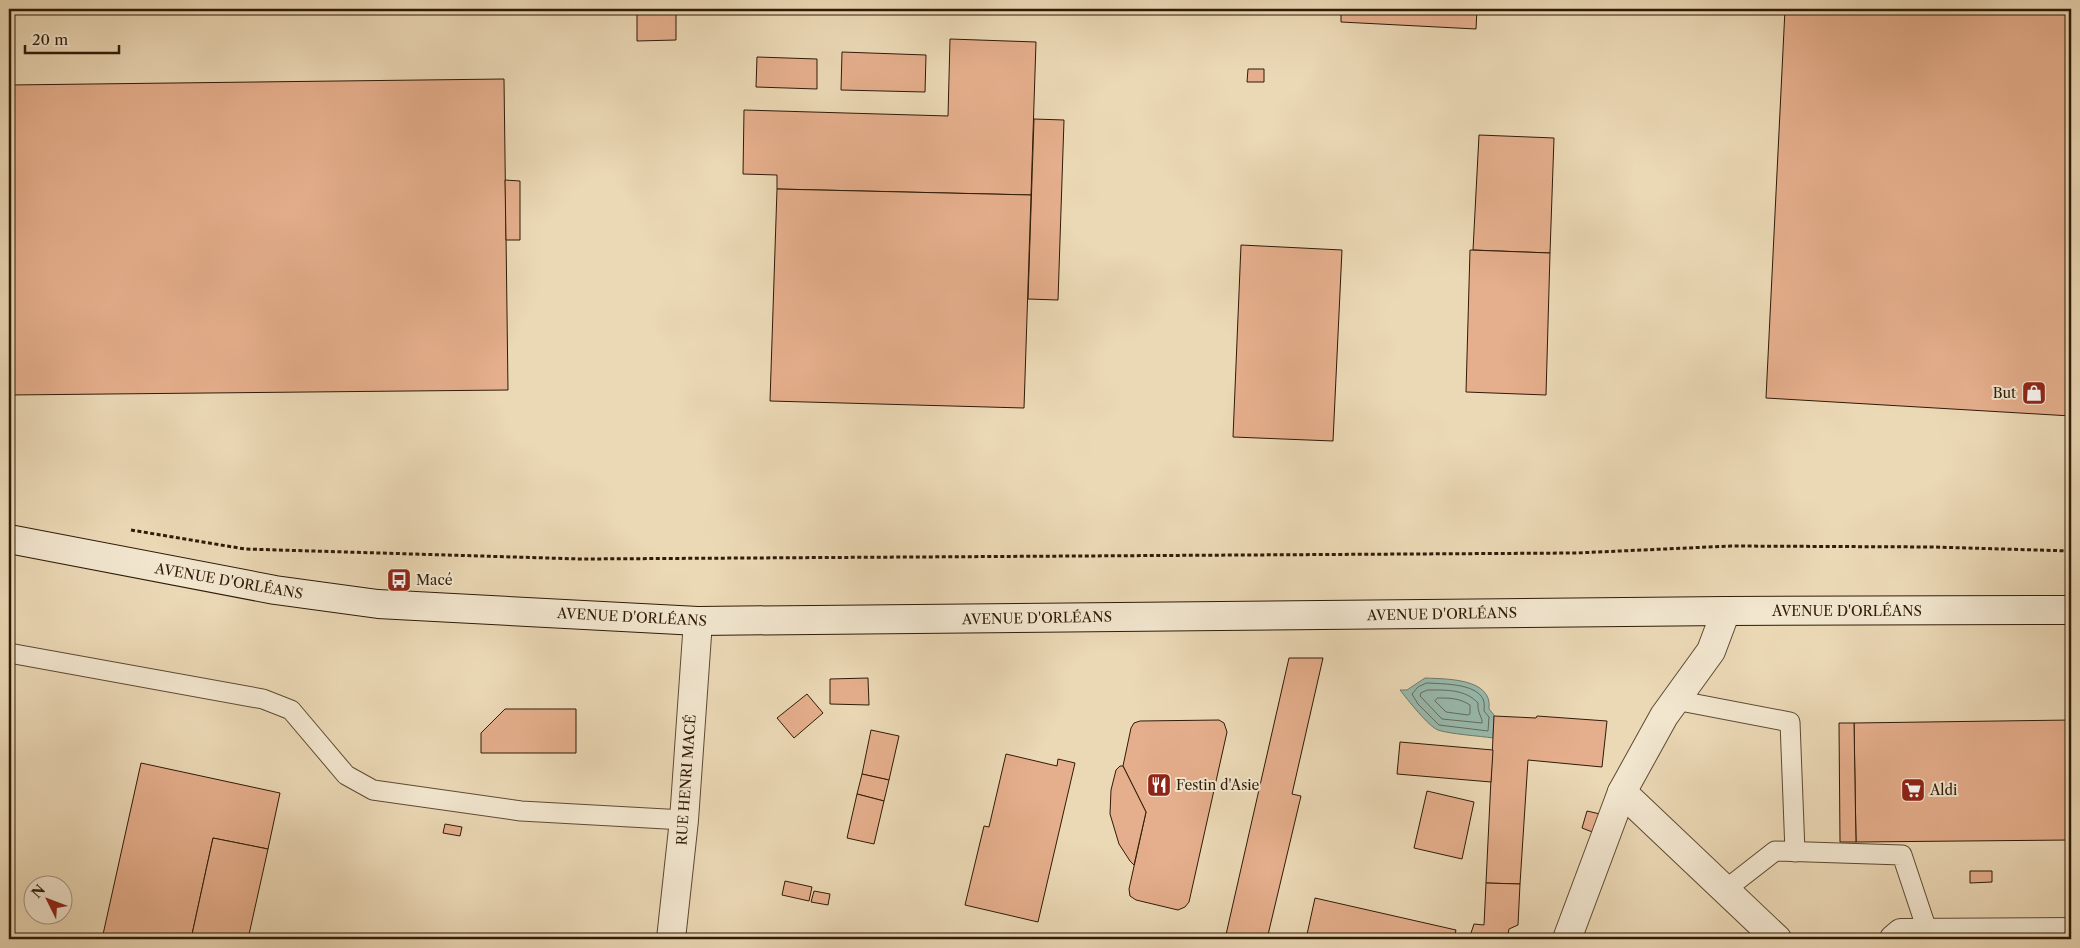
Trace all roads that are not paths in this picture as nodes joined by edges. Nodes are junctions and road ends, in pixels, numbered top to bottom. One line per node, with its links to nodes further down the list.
1 (9, 539): 4 (main road, AVENUE D'ORLÉANS)
2 (2071, 610): 3 (main road, AVENUE D'ORLÉANS)
3 (1726, 611): 4 (main road, AVENUE D'ORLÉANS); 6 (main road)
4 (698, 621): 8 (main road, RUE HENRI MACÉ)
5 (9, 653): 8 (lane)
6 (1676, 700): 7 (main road); 9 (lane)
7 (1622, 792): 10 (main road); 14 (main road)
8 (684, 820): 13 (main road, RUE HENRI MACÉ)
9 (1795, 852): 10 (lane); 12 (lane)
10 (1725, 890): 15 (main road)
11 (2071, 932): 12 (main road)
12 (1928, 933): 16 (main road)
13 (674, 938)
14 (1567, 939)
15 (1776, 939)
16 (1894, 939)

